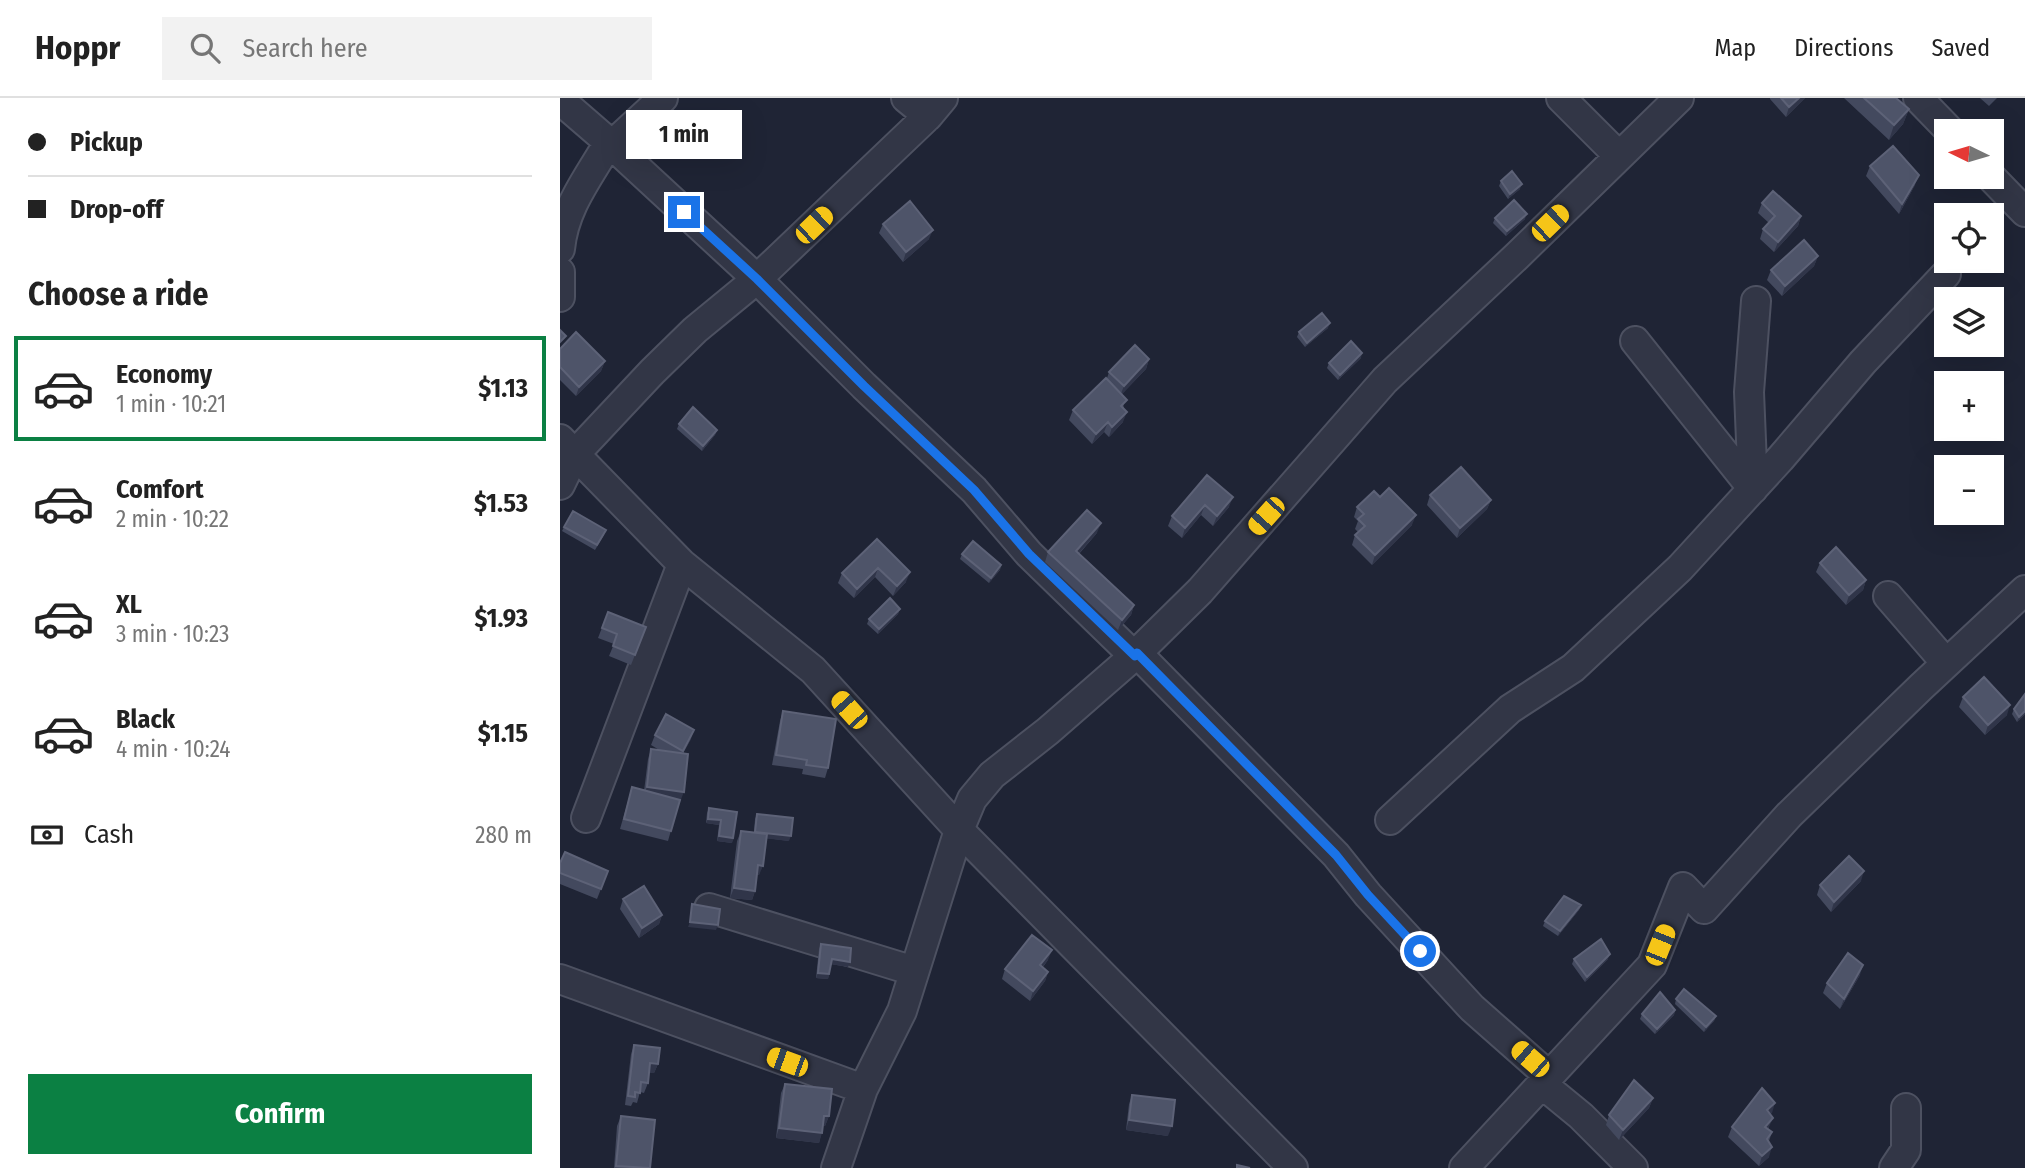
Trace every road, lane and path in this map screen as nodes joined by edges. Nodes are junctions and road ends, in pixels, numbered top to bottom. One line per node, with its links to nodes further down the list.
1 (663, 98): 9 (street)
2 (906, 98): 7 (street)
3 (1561, 98): 10 (street)
4 (1679, 98): 10 (street)
5 (1917, 98): 8 (street)
6 (560, 100): 9 (street)
7 (935, 107): 16 (street)
8 (1938, 119)
9 (611, 143): 13 (street); 16 (street)
10 (1619, 156): 26 (street)
11 (2003, 189): 12 (street)
12 (2025, 212)
13 (560, 249)
14 (560, 272): 17 (street)
15 (1946, 274): 22 (street)
16 (757, 279): 20 (street); 26 (street)
17 (560, 297)
18 (1756, 301): 22 (street)
19 (1635, 341): 22 (street)
20 (567, 447): 21 (street); 23 (street)
21 (560, 485)
22 (1753, 489): 29 (street)
23 (682, 564): 28 (street); 30 (street)
24 (2025, 590): 27 (street)
25 (1888, 596): 27 (street)
26 (1136, 654): 30 (street); 34 (street)
27 (1946, 663): 34 (street)
28 (586, 818)
29 (1390, 820)
30 (959, 830): 32 (street); 38 (street)
31 (709, 908): 32 (street)
32 (914, 971): 35 (street)
33 (560, 979): 35 (street)
34 (1545, 1080): 39 (street); 40 (street)
35 (863, 1089): 37 (street)
36 (1906, 1108): 41 (street)
37 (836, 1168)
38 (1293, 1168)
39 (1464, 1168)
40 (1633, 1168)
41 (1894, 1168)

